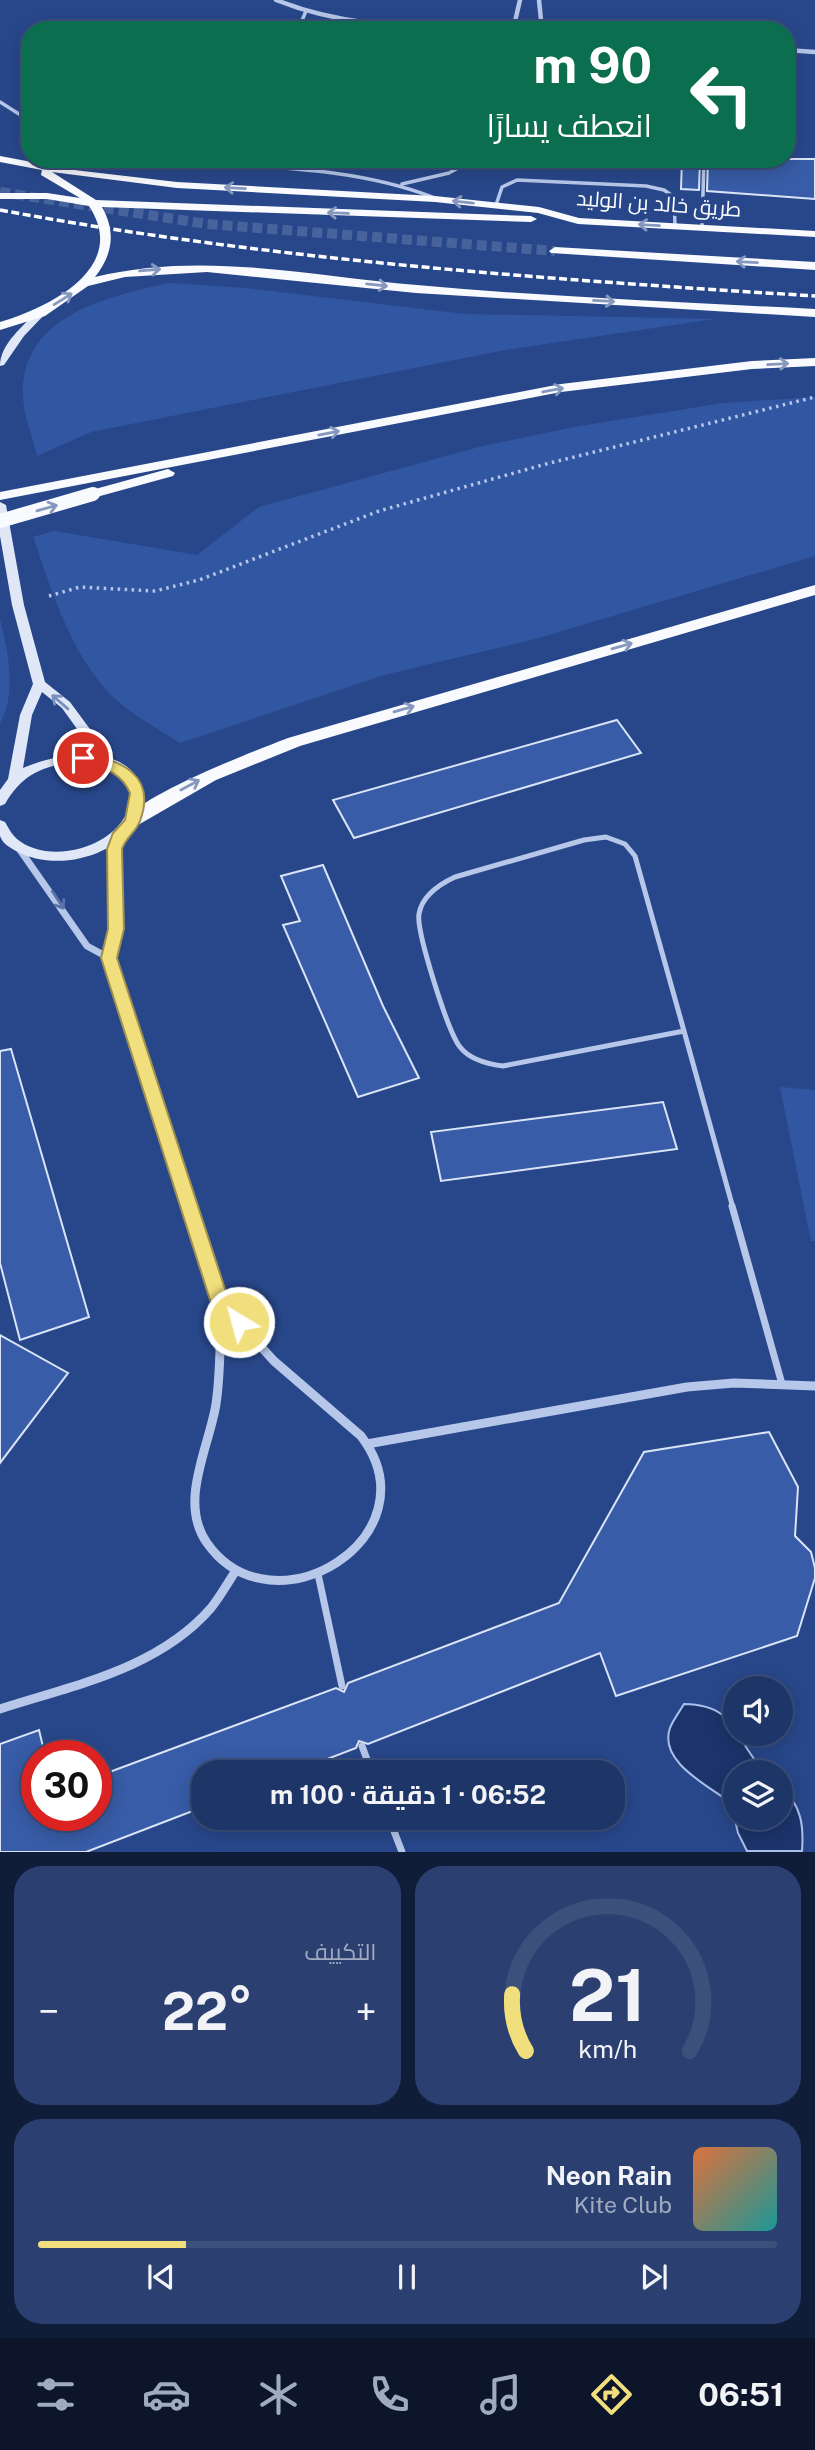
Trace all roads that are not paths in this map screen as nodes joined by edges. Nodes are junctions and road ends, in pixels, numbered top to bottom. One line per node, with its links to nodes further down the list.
1 (276, 0): 4 (street)
2 (520, 0): 7 (street)
3 (539, 0): 8 (street)
4 (306, 11): 5 (lane); 6 (street)
5 (302, 21)
6 (353, 21)
7 (515, 21)
8 (540, 21)
9 (795, 51): 10 (street)
10 (815, 52)
11 (0, 102): 12 (lane)
12 (21, 115)
13 (0, 147): 15 (main road)
14 (0, 159): 16 (main road, طريق خالد بن الوليد)
15 (21, 160)
16 (21, 163)
17 (35, 168): 26 (main road)
18 (56, 168): 24 (main road, طريق خالد بن الوليد, one-way to 18)
19 (270, 168): 22 (lane)
20 (458, 168): 22 (lane)
21 (704, 168): 31 (lane)
22 (401, 184): 24 (lane)
23 (0, 196): 25 (main road)
24 (435, 199): 27 (main road, طريق خالد بن الوليد, one-way to 24)
25 (75, 202): 26 (main road); 28 (main road)
26 (94, 203): 29 (main road, one-way to 26); 35 (main road)
27 (496, 205): 29 (main road, طريق خالد بن الوليد); 30 (lane)
28 (0, 208)
29 (578, 221): 30 (main road, طريق خالد بن الوليد, one-way to 29)
30 (675, 226): 31 (main road, طريق خالد بن الوليد)
31 (702, 228): 32 (main road, طريق خالد بن الوليد)
32 (815, 234)
33 (555, 251): 34 (main road, one-way to 33)
34 (815, 266)
35 (84, 283): 36 (main road, one-way to 35); 37 (main road, one-way to 37)
36 (41, 313): 38 (main road); 40 (street)
37 (815, 313)
38 (0, 326)
39 (815, 362): 41 (main road, one-way to 39)
40 (0, 363)
41 (262, 446): 42 (main road); 44 (main road, one-way to 41, bridge)
42 (0, 496)
43 (0, 505): 46 (street)
44 (0, 521)
45 (815, 590): 50 (main road, one-way to 45)
46 (39, 684): 47 (street, one-way to 46); 48 (street)
47 (107, 762): 48 (street); 50 (street)
48 (14, 780): 49 (street)
49 (0, 801)
50 (132, 821): 52 (street)
51 (0, 825): 53 (street)
52 (118, 837): 53 (street); 54 (street)
53 (17, 846): 54 (street, one-way to 54)
54 (109, 958): 56 (street)
55 (685, 1031): 55 (lane); 57 (lane)
56 (220, 1303): 59 (street); 60 (street)
57 (782, 1384): 58 (street); 59 (street)
58 (815, 1386)
59 (367, 1444): 61 (street)
60 (235, 1572): 61 (street); 63 (street)
61 (318, 1574): 62 (lane)
62 (342, 1686)
63 (0, 1709)
64 (362, 1746): 65 (lane)
65 (367, 1760)
66 (394, 1830): 67 (lane)
67 (402, 1852)

